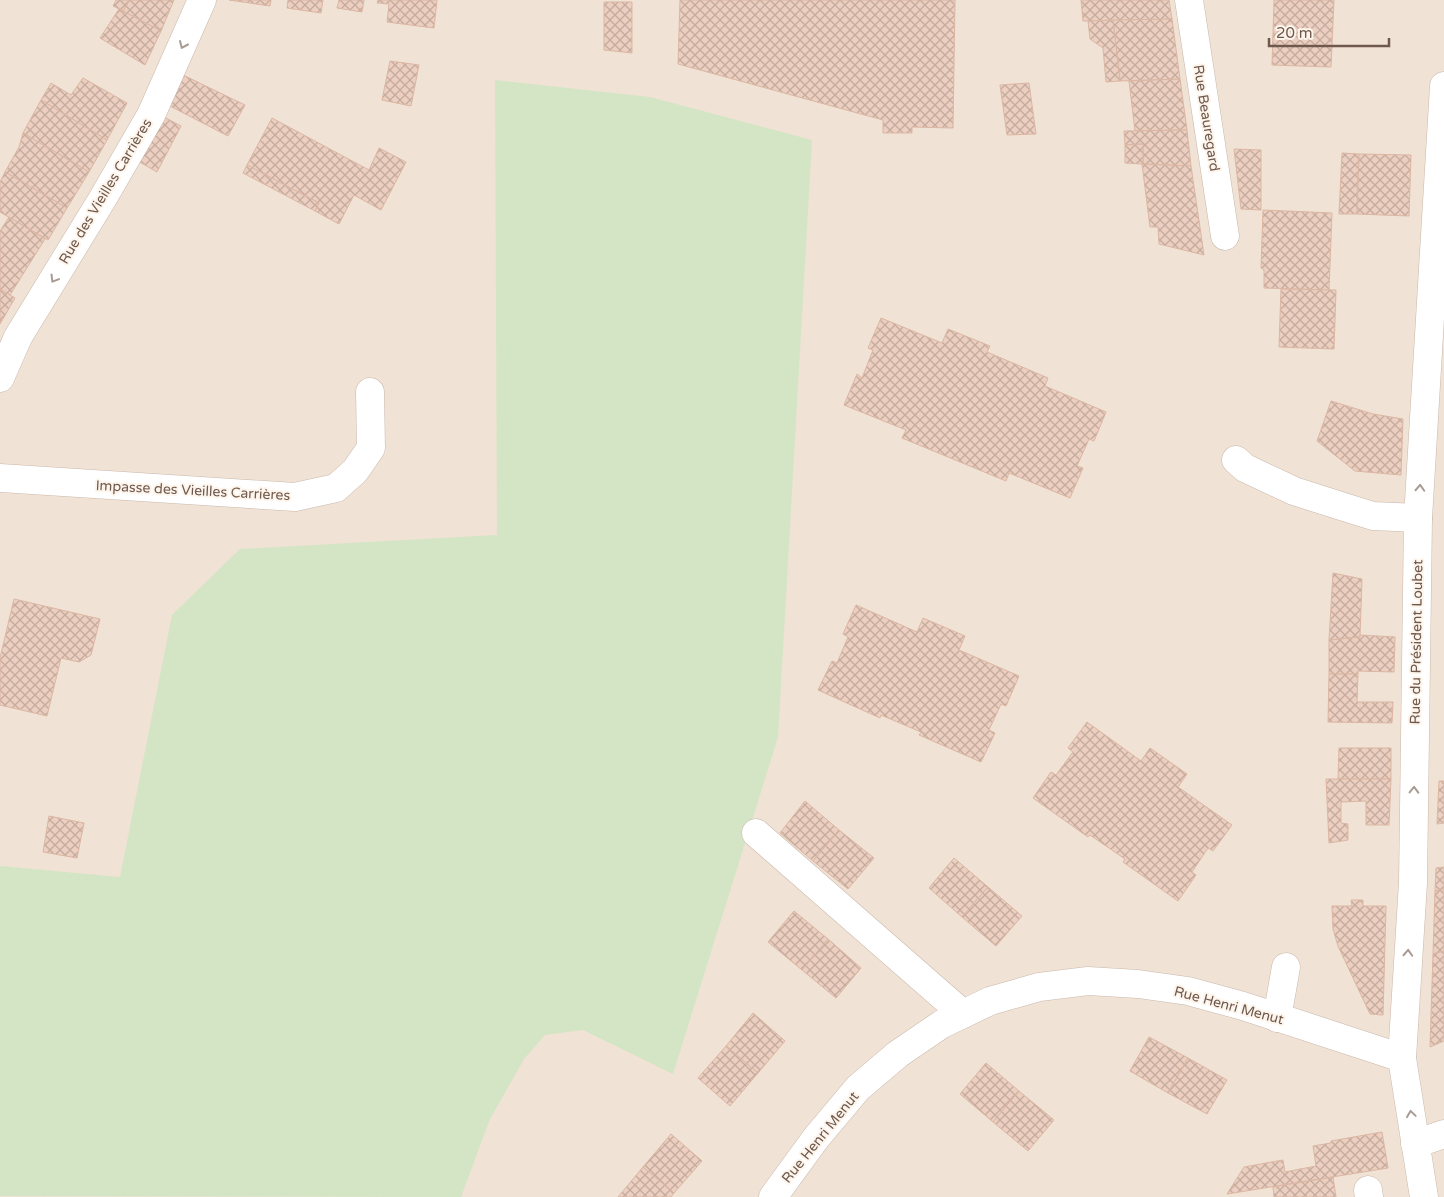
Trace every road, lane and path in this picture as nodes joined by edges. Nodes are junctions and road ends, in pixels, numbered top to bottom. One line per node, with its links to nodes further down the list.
1 (202, 0): 5 (street, Rue des Vieilles Carrières, one-way to 5)
2 (1189, 0): 4 (street, Rue Beauregard)
3 (1444, 86): 9 (street, Rue du Président Loubet, one-way to 3)
4 (1226, 236)
5 (0, 378)
6 (370, 392): 8 (street, Impasse des Vieilles Carrières)
7 (1236, 460): 9 (street)
8 (0, 478)
9 (1418, 518): 14 (street, Rue du Président Loubet, one-way to 9)
10 (756, 833): 12 (street)
11 (1286, 967): 13 (street)
12 (964, 1014): 13 (street, Rue Henri Menut); 17 (street, Rue Henri Menut)
13 (1277, 1018): 14 (street, Rue Henri Menut)
14 (1402, 1058): 16 (street, Rue du Président Loubet, one-way to 14)
15 (1444, 1134): 16 (street)
16 (1415, 1144): 18 (street, Rue du Président Loubet)
17 (772, 1197)
18 (1424, 1197)

